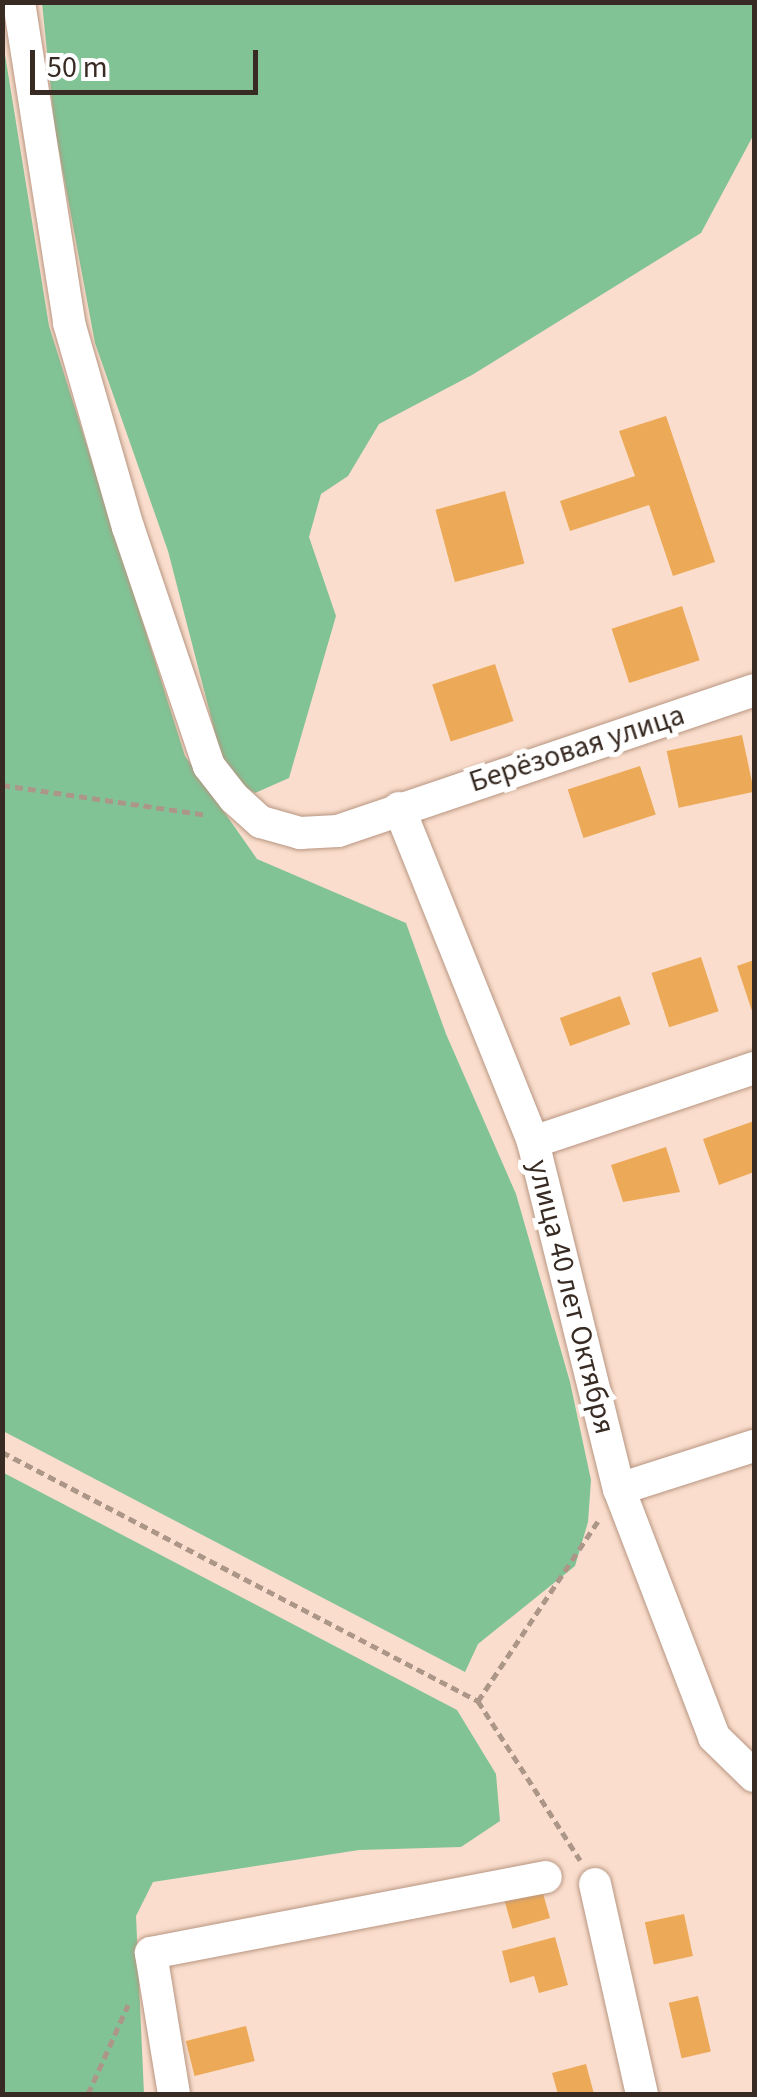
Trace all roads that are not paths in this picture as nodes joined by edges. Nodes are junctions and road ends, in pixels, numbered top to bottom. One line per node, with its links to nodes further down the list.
1 (18, 2): 3 (street, Берёзовая улица)
2 (754, 690): 3 (street, Берёзовая улица)
3 (399, 808): 5 (street, улица 40 лет Октября)
4 (754, 1068): 5 (street)
5 (533, 1142): 7 (street, улица 40 лет Октября)
6 (754, 1446): 7 (street)
7 (619, 1490): 8 (street, улица 40 лет Октября)
8 (754, 1776)
9 (546, 1876): 11 (street)
10 (595, 1884): 12 (street)
11 (174, 2094)
12 (642, 2094)

